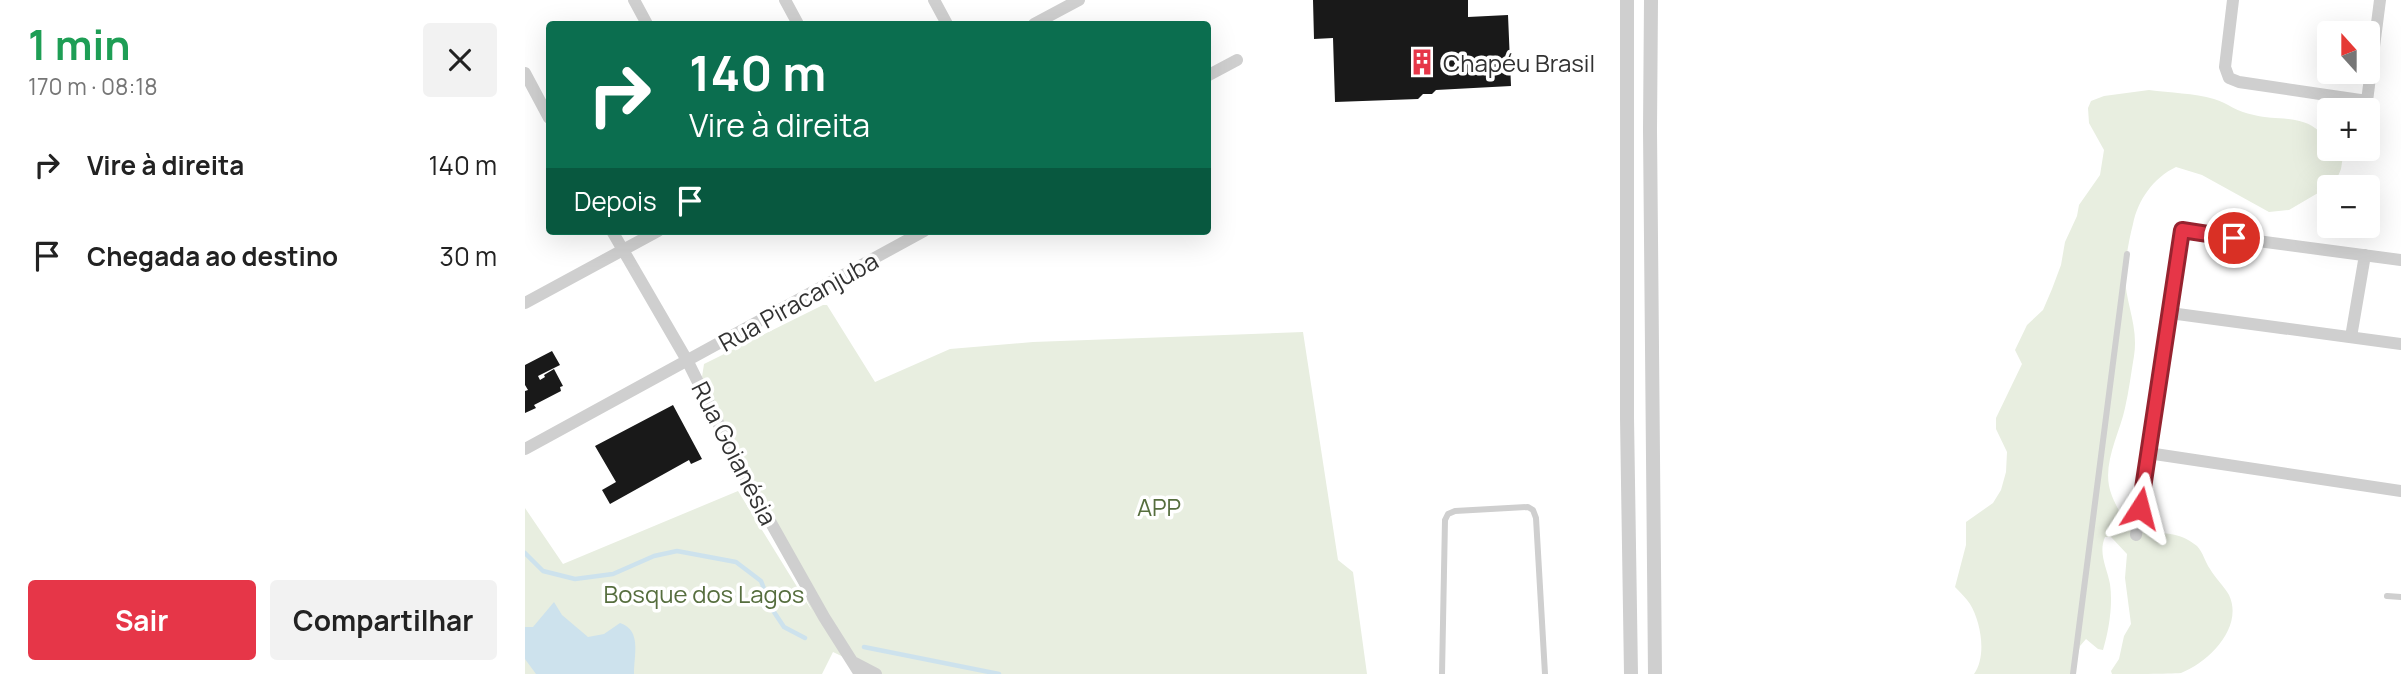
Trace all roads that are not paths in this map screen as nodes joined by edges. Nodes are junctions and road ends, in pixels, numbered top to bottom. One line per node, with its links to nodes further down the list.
1 (634, 0): 9 (street)
2 (785, 0): 10 (street)
3 (934, 0): 11 (street)
4 (1079, 0): 12 (street)
5 (1627, 0): 40 (street)
6 (1651, 0): 41 (street)
7 (2233, 0): 8 (street)
8 (2380, 0)
9 (645, 21)
10 (796, 21)
11 (945, 21)
12 (1040, 21)
13 (1237, 60): 15 (street)
14 (525, 73): 16 (street)
15 (1211, 74)
16 (546, 112)
17 (614, 235): 20 (street, Rua Goianésia)
18 (652, 235): 20 (street)
19 (917, 235): 28 (street, Rua Piracanjuba)
20 (623, 251): 24 (street); 28 (street, Rua Goianésia)
21 (2127, 254): 42 (lane)
22 (2365, 256): 23 (street); 25 (street); 26 (street)
23 (2401, 260)
24 (525, 303)
25 (2169, 313): 26 (street); 30 (street)
26 (2351, 337): 27 (street)
27 (2401, 344)
28 (688, 362): 29 (street, Rua Piracanjuba); 35 (street, Rua Goianésia)
29 (525, 449)
30 (2148, 453): 31 (street); 32 (street)
31 (2401, 491)
32 (2136, 535)
33 (2387, 596): 34 (lane)
34 (2401, 597)
35 (853, 662): 36 (street, Rua Goianésia); 37 (street)
36 (860, 674)
37 (877, 674)
38 (1442, 674): 39 (lane)
39 (1545, 674)
40 (1631, 674)
41 (1655, 674)
42 (2073, 674)

